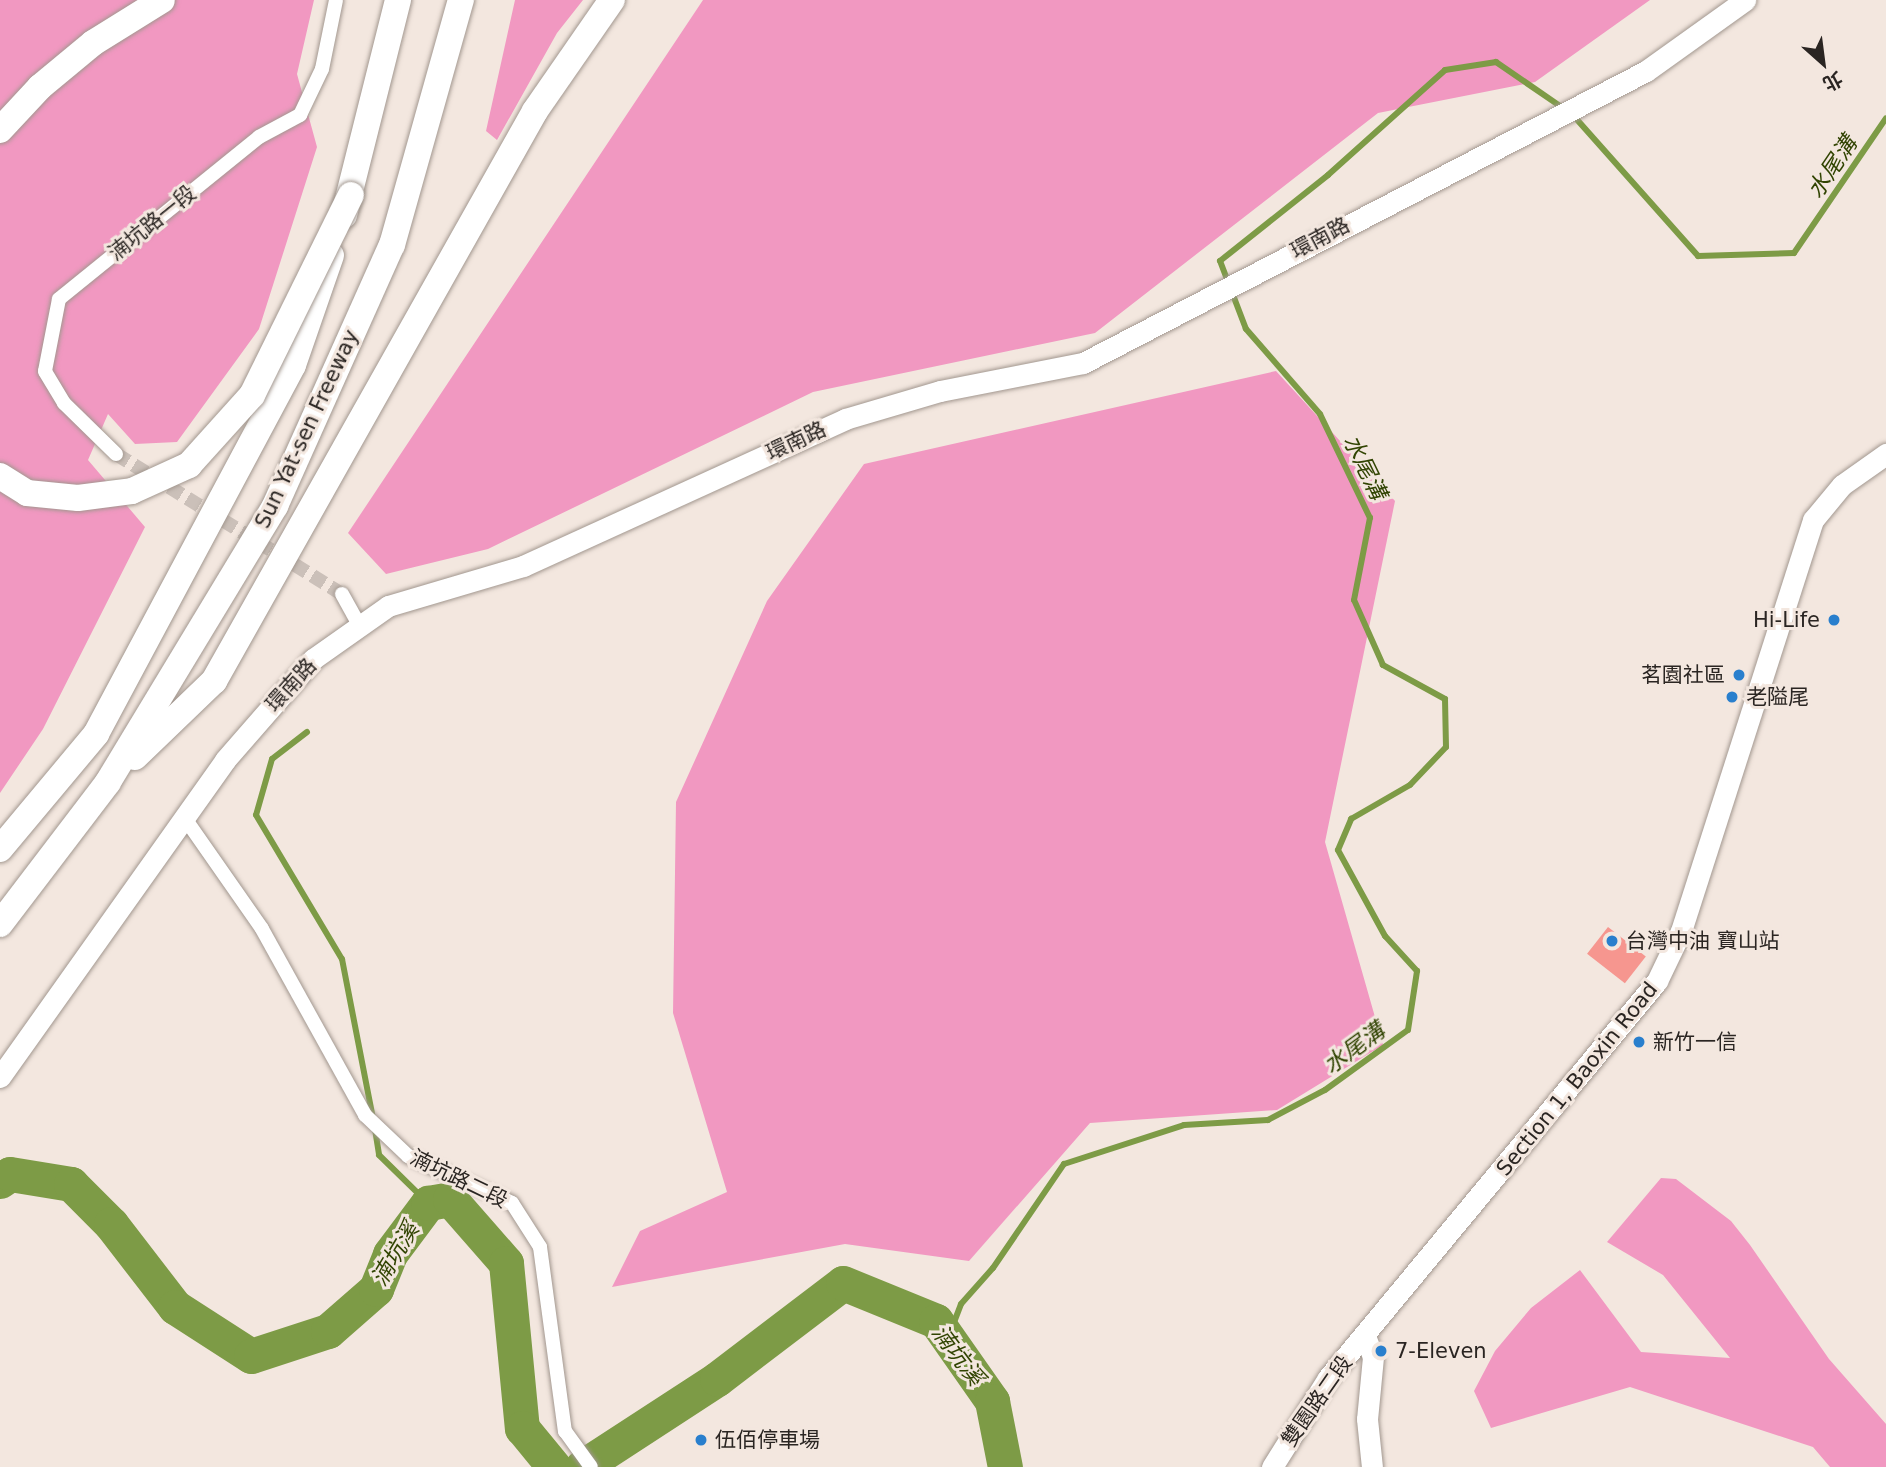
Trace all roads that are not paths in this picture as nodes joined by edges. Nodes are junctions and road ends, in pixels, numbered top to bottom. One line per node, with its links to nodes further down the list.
1 (162, 0): 7 (highway)
2 (336, 0): 9 (street, 湳坑路一段)
3 (398, 0): 8 (highway, Sun Yat-sen Freeway)
4 (461, 0): 14 (highway, Sun Yat-sen Freeway)
5 (612, 0): 14 (highway)
6 (1745, 0): 13 (street, 環南路)
7 (0, 130)
8 (351, 195): 11 (highway, bridge); 16 (highway, Sun Yat-sen Freeway)
9 (116, 454)
10 (1886, 454): 19 (street, Section 1, Baoxin Road)
11 (0, 476)
12 (342, 594): 13 (street)
13 (359, 625): 15 (street, 環南路)
14 (108, 782): 17 (highway, Sun Yat-sen Freeway)
15 (184, 817): 18 (street, 環南路); 20 (street, 湳坑路二段)
16 (0, 849)
17 (0, 924)
18 (0, 1077)
19 (1365, 1336): 21 (street, 雙園路二段); 22 (street)
20 (591, 1467)
21 (1272, 1467)
22 (1372, 1467)

